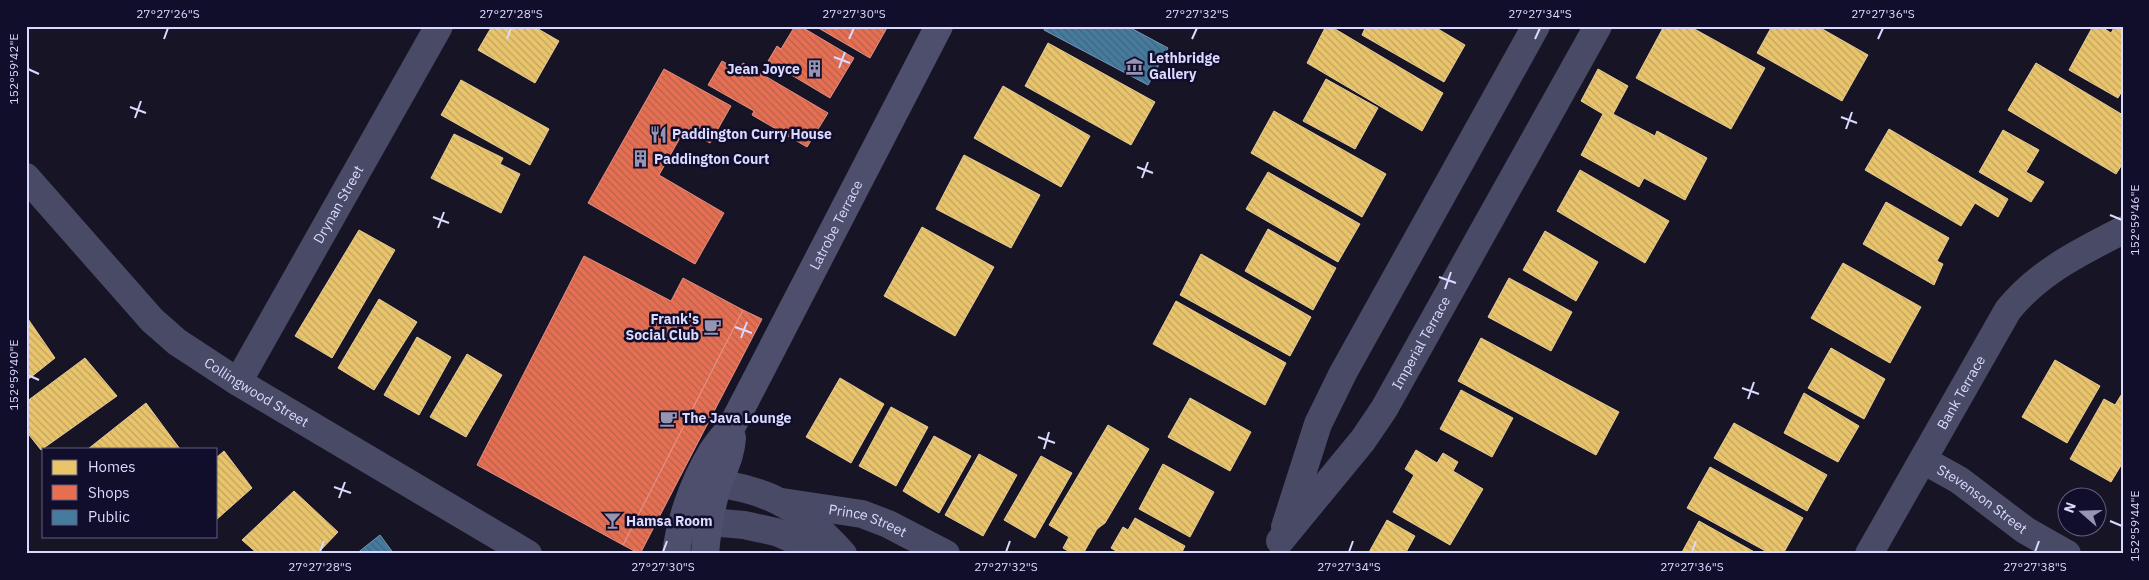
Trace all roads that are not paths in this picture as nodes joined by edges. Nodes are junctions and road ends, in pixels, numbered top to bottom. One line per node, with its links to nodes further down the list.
1 (439, 26): 7 (street, Drynan Street)
2 (939, 26): 9 (main road, Latrobe Terrace)
3 (1536, 26): 12 (street, Imperial Terrace)
4 (1598, 26): 12 (street, Imperial Terrace)
5 (26, 177): 7 (street, Collingwood Street)
6 (2123, 230): 8 (street, Bank Terrace)
7 (238, 382): 13 (street, Collingwood Street)
8 (1923, 460): 19 (street, Bank Terrace); 20 (street, Stevenson Street)
9 (708, 482): 10 (street, Prince Street); 11 (main road, Latrobe Terrace)
10 (782, 502): 17 (street, Prince Street); 18 (street, Prince Street)
11 (697, 518): 14 (main road, Latrobe Terrace); 15 (main road, Latrobe Terrace); 16 (street)
12 (1277, 548)
13 (528, 554)
14 (676, 554)
15 (705, 554)
16 (827, 554)
17 (843, 554)
18 (946, 554)
19 (1869, 554)
20 (2067, 554)

